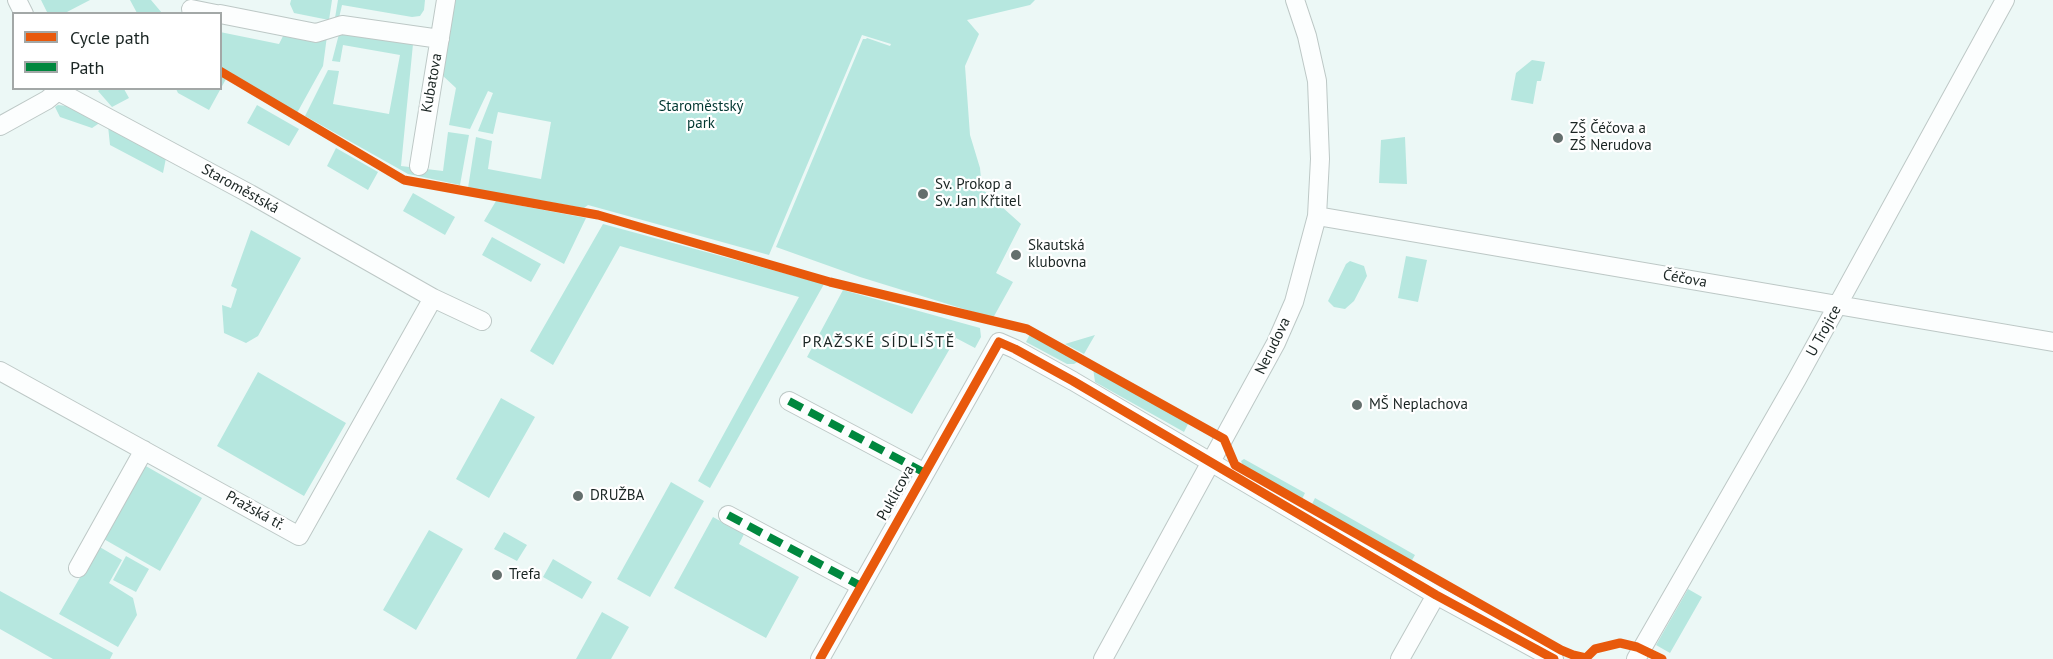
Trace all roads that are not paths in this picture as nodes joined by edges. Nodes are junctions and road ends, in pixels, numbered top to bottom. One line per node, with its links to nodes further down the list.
1 (446, 0): 7 (street, Kubatova)
2 (1295, 0): 11 (street, Nerudova)
3 (2005, 0): 13 (street, U Trojice)
4 (191, 9): 5 (street)
5 (206, 12)
6 (222, 14): 7 (street)
7 (440, 39): 10 (street, Kubatova)
8 (58, 90): 9 (street, Staroměstská); 12 (street, Staroměstská)
9 (0, 126)
10 (419, 166)
11 (1317, 216): 13 (street, Čéčova); 19 (street, Nerudova)
12 (433, 298): 14 (street, Staroměstská); 18 (street, Pražská tř.)
13 (1838, 306): 15 (street, Čéčova); 29 (street, U Trojice)
14 (482, 321)
15 (2053, 342)
16 (1, 374): 18 (street, Pražská tř.)
17 (789, 400): 20 (street, Puklicova)
18 (144, 450): 22 (street)
19 (1212, 462): 20 (street, Puklicova); 24 (street); 26 (street, Nerudova)
20 (925, 473): 23 (street, Puklicova)
21 (728, 514): 23 (street)
22 (78, 568)
23 (861, 586): 25 (street, Puklicova)
24 (1436, 595): 27 (street); 28 (street)
25 (820, 659)
26 (1103, 659)
27 (1400, 659)
28 (1554, 659)
29 (1636, 659)

